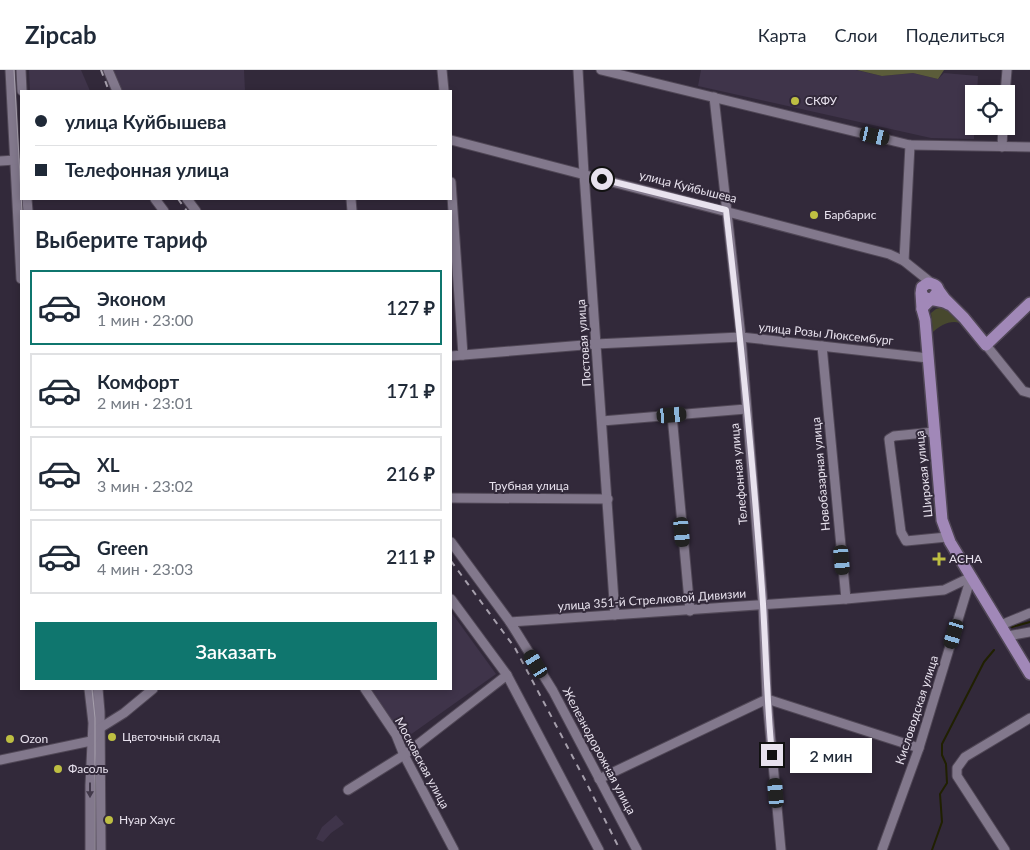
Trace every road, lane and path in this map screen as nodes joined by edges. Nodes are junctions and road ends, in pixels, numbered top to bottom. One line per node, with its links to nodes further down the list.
1 (10, 70): 18 (street)
2 (21, 70): 9 (street)
3 (108, 70): 10 (street)
4 (442, 70): 11 (street)
5 (578, 70): 20 (street, Постовая улица)
6 (601, 70): 12 (street)
7 (1007, 70): 8 (street)
8 (1006, 85)
9 (22, 90)
10 (117, 90)
11 (444, 90)
12 (714, 97): 15 (street); 22 (street, Телефонная улица)
13 (1003, 135): 16 (street)
14 (452, 140): 20 (street, улица Куйбышева)
15 (910, 144): 16 (street); 24 (street)
16 (1002, 147): 17 (street)
17 (1030, 147)
18 (15, 160): 19 (street); 23 (street)
19 (0, 161)
20 (584, 174): 22 (street, улица Куйбышева); 33 (street, Постовая улица)
21 (452, 196): 36 (street)
22 (726, 210): 24 (street, улица Куйбышева); 32 (street, Телефонная улица)
23 (20, 259)
24 (904, 261): 25 (street, улица Куйбышева)
25 (914, 270): 26 (street, улица Куйбышева); 27 (street, улица Куйбышева)
26 (936, 286): 27 (main road); 28 (main road); 30 (main road, улица Куйбышева)
27 (921, 292): 28 (main road, улица Куйбышева); 31 (main road, Широкая улица)
28 (932, 299): 30 (main road, улица Куйбышева); 31 (main road)
29 (1030, 303): 34 (main road)
30 (952, 306): 34 (main road, улица Куйбышева)
31 (922, 309): 38 (main road, Широкая улица)
32 (741, 337): 33 (street, улица Розы Люксембург); 35 (street, улица Розы Люксембург); 41 (street, Телефонная улица)
33 (596, 344): 36 (street, улица Розы Люксембург); 43 (street, Постовая улица)
34 (986, 345): 39 (street)
35 (822, 346): 38 (street, улица Розы Люксембург); 50 (street, Новобазарная улица)
36 (463, 354): 37 (street, улица Розы Люксембург)
37 (452, 356)
38 (928, 358): 44 (main road, Широкая улица)
39 (1027, 392): 40 (street)
40 (1030, 402)
41 (746, 410): 42 (street); 52 (street, Телефонная улица)
42 (672, 415): 43 (street); 53 (street)
43 (602, 422): 46 (street, Постовая улица)
44 (934, 432): 47 (main road, Широкая улица); 47 (street)
45 (452, 498): 46 (street, Трубная улица)
46 (608, 499): 55 (street, Постовая улица)
47 (947, 537): 49 (main road, Широкая улица)
48 (452, 543): 56 (street, Железнодорожная улица)
49 (971, 577): 50 (street, улица 351-й Стрелковой Дивизии); 57 (main road, Широкая улица); 70 (street, Кисловодская улица)
50 (846, 599): 52 (street, улица 351-й Стрелковой Дивизии)
51 (452, 600): 61 (street)
52 (763, 605): 53 (street, улица 351-й Стрелковой Дивизии); 66 (street, Телефонная улица)
53 (690, 610): 55 (street, улица 351-й Стрелковой Дивизии)
54 (1030, 613): 57 (street)
55 (615, 615): 56 (street, улица 351-й Стрелковой Дивизии)
56 (510, 622): 73 (street, Железнодорожная улица)
57 (1001, 625): 59 (main road, Широкая улица)
58 (1030, 632): 59 (street)
59 (1008, 636): 60 (main road, Широкая улица)
60 (1030, 674)
61 (506, 675): 71 (street); 78 (street)
62 (89, 690): 69 (street)
63 (98, 690): 68 (street)
64 (152, 690): 68 (street)
65 (365, 690): 71 (street, Московская улица)
66 (767, 698): 70 (street); 73 (street); 80 (street, Телефонная улица)
67 (1030, 718): 82 (street)
68 (100, 728): 69 (street); 76 (street)
69 (91, 741): 72 (street); 75 (street, one-way to 75)
70 (919, 748): 81 (street, Кисловодская улица)
71 (404, 755): 74 (street); 77 (street, Московская улица)
72 (0, 760)
73 (599, 779): 79 (street, Железнодорожная улица)
74 (348, 790)
75 (90, 850)
76 (101, 850)
77 (454, 850)
78 (599, 850)
79 (637, 850)
80 (781, 850)
81 (882, 850)
82 (1004, 850)

